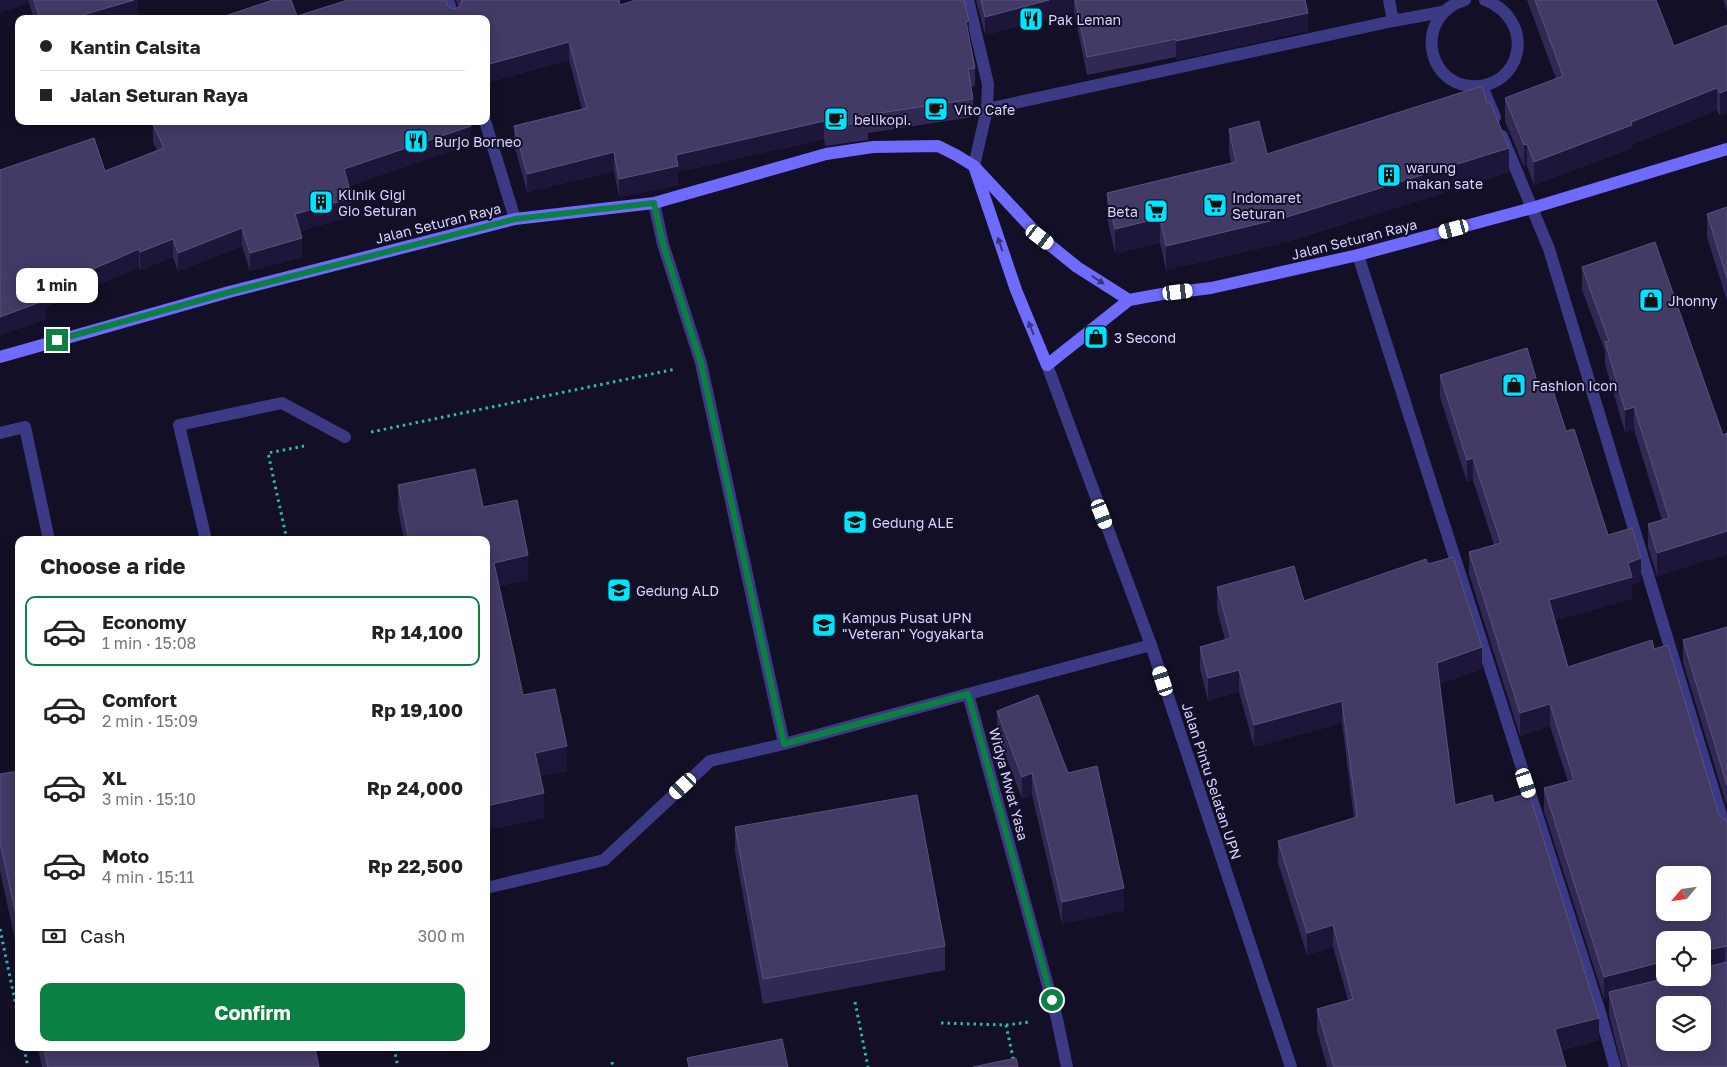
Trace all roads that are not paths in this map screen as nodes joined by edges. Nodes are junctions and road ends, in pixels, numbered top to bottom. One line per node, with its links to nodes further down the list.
1 (448, 0): 7 (street)
2 (968, 0): 10 (street)
3 (1389, 0): 8 (street)
4 (1465, 0): 6 (street)
5 (1485, 0): 9 (street)
6 (1442, 12): 8 (street); 9 (street)
7 (453, 15)
8 (1392, 21): 10 (street)
9 (1482, 86): 15 (street)
10 (988, 109): 13 (street)
11 (486, 125): 16 (street)
12 (1727, 149): 15 (main road, Jalan Seturan Raya)
13 (974, 166): 14 (main road, Jalan Seturan Raya); 18 (main road, Jalan Seturan Raya, one-way to 18); 20 (main road, one-way to 13)
14 (654, 203): 16 (main road, Jalan Seturan Raya); 27 (street)
15 (1532, 208): 17 (main road, Jalan Seturan Raya); 28 (street)
16 (515, 219): 19 (main road, Jalan Seturan Raya)
17 (1358, 255): 18 (main road, Jalan Seturan Raya); 32 (street)
18 (1129, 300): 20 (main road, Jalan Seturan Raya)
19 (0, 356)
20 (1047, 365): 25 (street, Jalan Pintu Selatan UPN)
21 (0, 433): 23 (street)
22 (345, 437): 24 (street)
23 (48, 536)
24 (205, 536)
25 (1151, 644): 26 (street); 31 (street, Jalan Pintu Selatan UPN)
26 (968, 694): 27 (street); 30 (street, Widya Mwat Yasa)
27 (784, 744): 29 (street)
28 (1727, 835)
29 (490, 887)
30 (1066, 1067)
31 (1291, 1067)
32 (1615, 1067)

